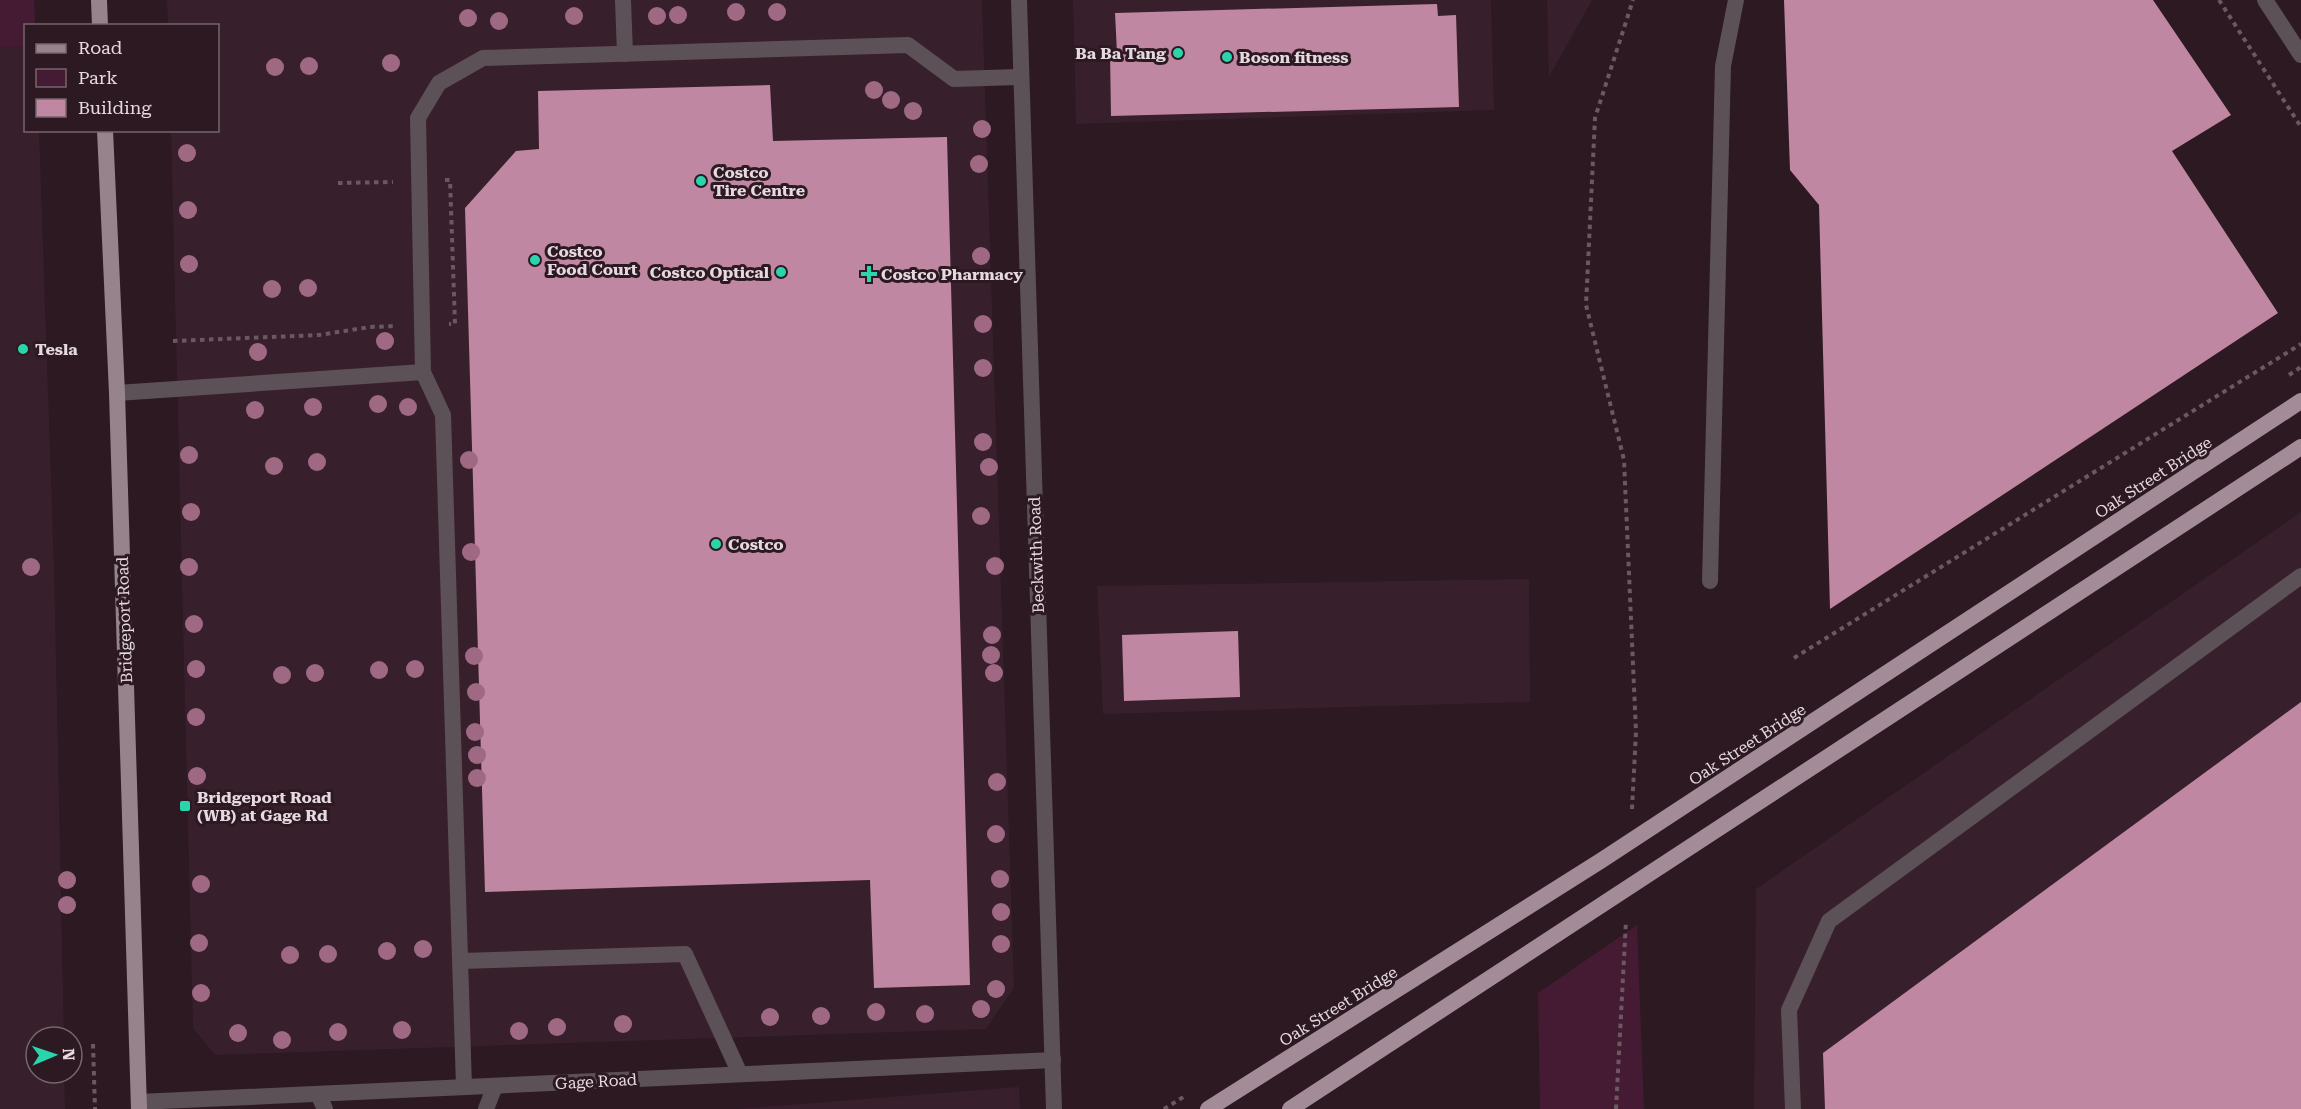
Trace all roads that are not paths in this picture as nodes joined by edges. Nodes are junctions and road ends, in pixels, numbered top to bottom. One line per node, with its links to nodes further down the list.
1 (99, 0): 6 (main road)
2 (623, 0): 7 (street)
3 (1019, 0): 9 (street, Beckwith Road)
4 (1736, 0): 16 (street)
5 (2265, 0): 8 (street)
6 (100, 24)
7 (625, 54): 9 (street); 11 (street)
8 (2301, 55)
9 (1021, 77): 18 (street, Beckwith Road)
10 (105, 132): 12 (main road, Bridgeport Road)
11 (423, 372): 12 (street); 17 (street)
12 (117, 393): 23 (main road, Bridgeport Road)
13 (2301, 401): 26 (highway, Oak Street Bridge, bridge)
14 (2301, 447): 27 (highway, bridge)
15 (2301, 576): 28 (street)
16 (1710, 581)
17 (461, 961): 19 (street); 21 (street)
18 (1053, 1060): 19 (street, Gage Road); 25 (street, Beckwith Road)
19 (740, 1074): 20 (street, Gage Road)
20 (495, 1086): 21 (street, Gage Road); 24 (street)
21 (464, 1087): 22 (street, Gage Road)
22 (321, 1102): 23 (street, Gage Road)
23 (139, 1106)
24 (486, 1109)
25 (1054, 1109)
26 (1208, 1109)
27 (1290, 1109)
28 (1793, 1109)

